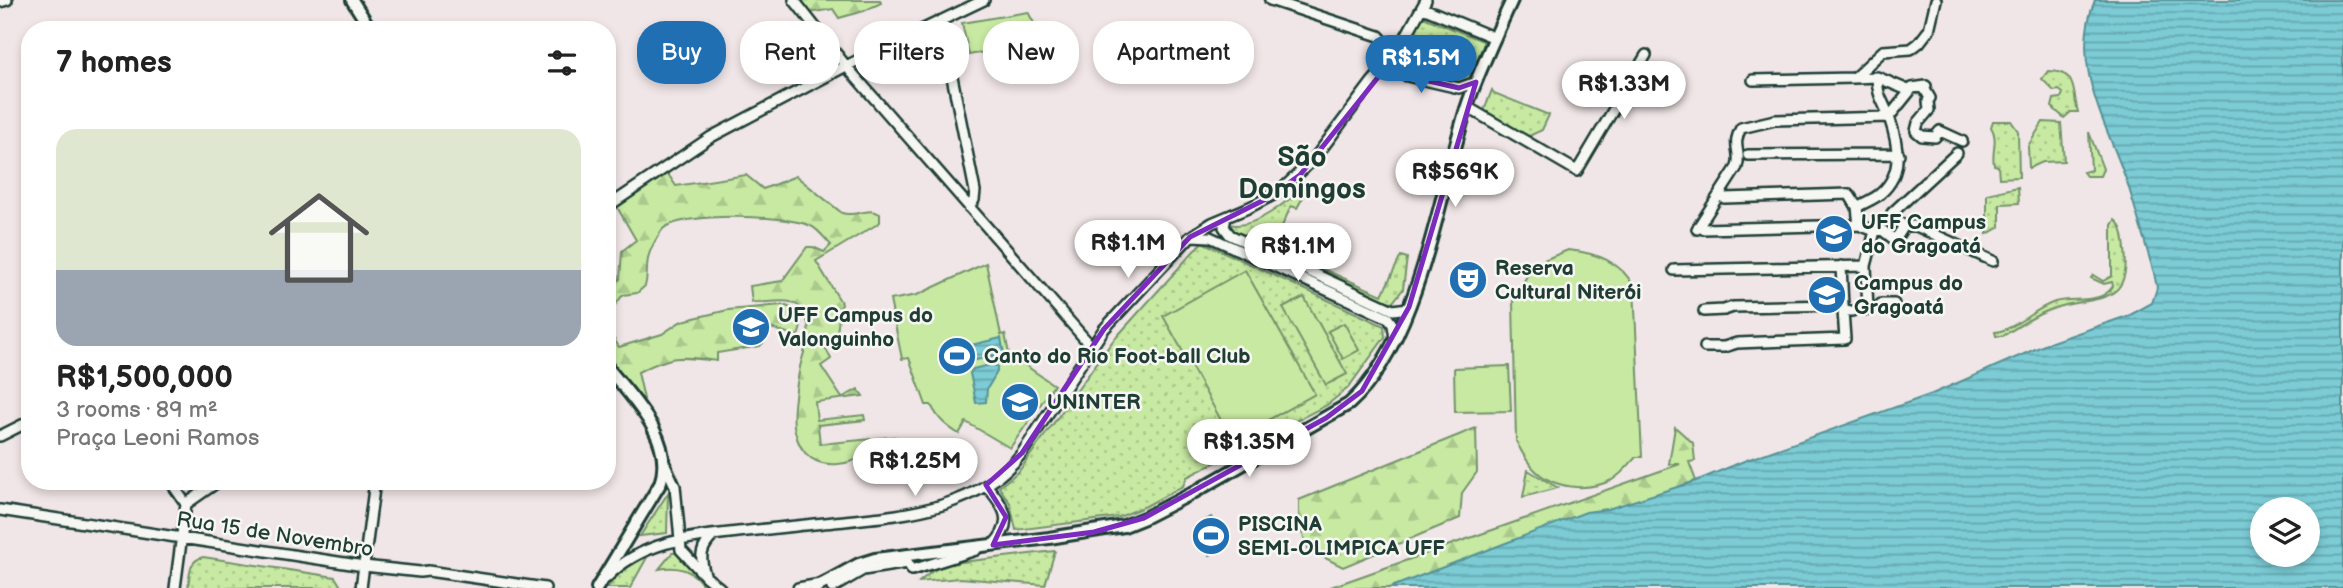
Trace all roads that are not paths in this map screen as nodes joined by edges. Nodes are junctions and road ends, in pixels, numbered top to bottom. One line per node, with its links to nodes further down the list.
1 (7, 0): 8 (street)
2 (352, 0): 10 (main road)
3 (794, 0): 16 (street)
4 (984, 0): 11 (street)
5 (1270, 0): 17 (street)
6 (1512, 0): 12 (main road)
7 (1936, 0): 18 (street)
8 (0, 2)
9 (1424, 4): 12 (street); 14 (street)
10 (365, 21)
11 (943, 21)
12 (1495, 38): 21 (main road)
13 (1646, 55): 24 (street)
14 (1395, 56): 17 (street); 21 (street)
15 (854, 62): 16 (street)
16 (846, 66): 31 (street); 32 (street)
17 (1387, 66): 34 (street)
18 (1854, 78): 19 (street); 20 (street)
19 (1878, 78): 23 (street); 25 (street)
20 (1753, 80)
21 (1476, 82): 24 (main road)
22 (953, 84): 32 (street)
23 (1910, 91): 25 (street); 26 (street)
24 (1467, 107): 45 (main road)
25 (1889, 117): 28 (street); 35 (street)
26 (1962, 141)
27 (1957, 153): 36 (street)
28 (1899, 154): 29 (street); 33 (street)
29 (1748, 155)
30 (1724, 198): 33 (street)
31 (616, 201)
32 (969, 207): 50 (street)
33 (1857, 207): 35 (street)
34 (1226, 217): 38 (street); 45 (street)
35 (1859, 225): 37 (street)
36 (1905, 226): 37 (street); 39 (street)
37 (1875, 231): 41 (street)
38 (1190, 237): 49 (street); 50 (street)
39 (1993, 261)
40 (1842, 266): 41 (street); 42 (street); 46 (street)
41 (1866, 266): 47 (street)
42 (1674, 270)
43 (1894, 303): 44 (street)
44 (1881, 304)
45 (1408, 308): 49 (main road)
46 (1846, 309): 48 (street); 51 (street)
47 (1868, 310)
48 (1703, 311)
49 (1395, 338): 65 (main road)
50 (1091, 346): 56 (street)
51 (1705, 348)
52 (616, 379): 55 (main road)
53 (21, 426): 54 (street)
54 (0, 436)
55 (665, 464): 64 (street); 68 (main road)
56 (986, 485): 62 (street); 65 (street)
57 (176, 490): 60 (street)
58 (207, 490): 60 (street)
59 (374, 490): 66 (street)
60 (186, 505): 63 (street)
61 (0, 510): 63 (street, Rua 15 de Novembro)
62 (713, 535): 64 (street); 67 (street)
63 (181, 538): 66 (street, Rua 15 de Novembro); 70 (street)
64 (679, 538): 67 (street); 68 (street)
65 (990, 545): 69 (main road)
66 (364, 566): 71 (street); 72 (street, Rua 15 de Novembro)
67 (706, 577): 73 (street)
68 (598, 586)
69 (823, 586): 74 (street)
70 (175, 588)
71 (361, 588)
72 (545, 588)
73 (720, 588)
74 (799, 588)

